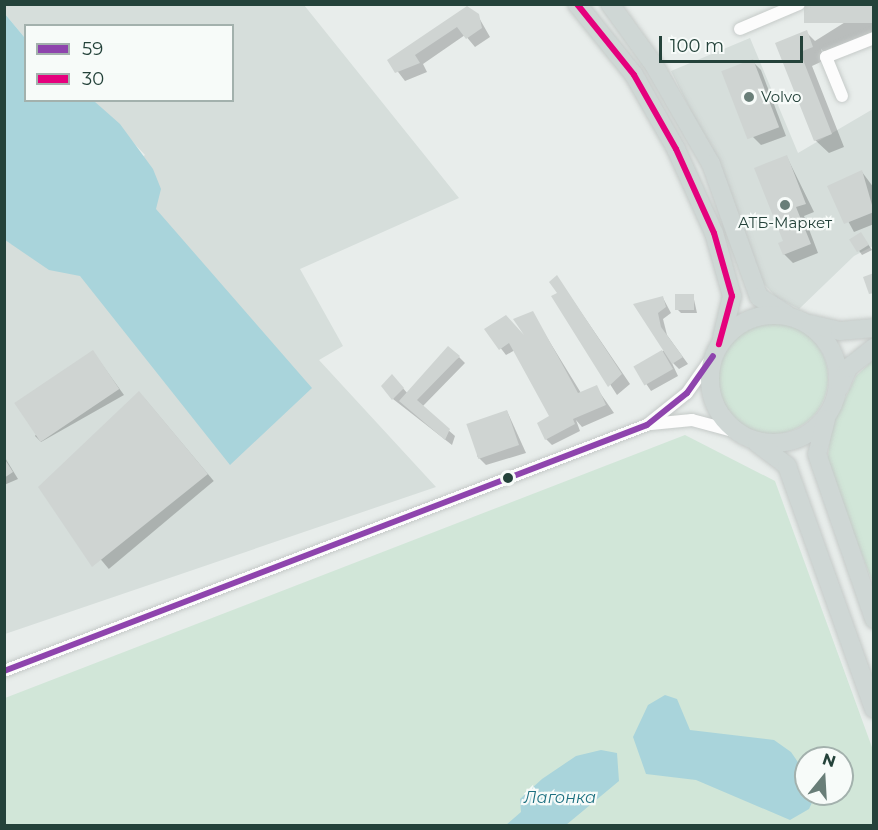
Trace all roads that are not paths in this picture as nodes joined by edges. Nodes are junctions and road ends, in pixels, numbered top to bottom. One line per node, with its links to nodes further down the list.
1 (577, 4): 8 (main road)
2 (610, 4): 7 (main road)
3 (795, 5): 4 (street)
4 (740, 29)
5 (873, 38): 6 (street)
6 (842, 96)
7 (692, 128): 8 (main road); 9 (main road)
8 (669, 137): 10 (main road)
9 (711, 164): 10 (main road); 11 (main road)
10 (686, 170): 14 (main road)
11 (797, 319): 12 (main road); 14 (main road); 15 (main road)
12 (873, 328)
13 (873, 348): 15 (main road)
14 (716, 350): 16 (street); 17 (main road)
15 (832, 406): 17 (main road); 18 (main road)
16 (647, 425): 17 (street); 19 (street)
17 (743, 435): 20 (main road)
18 (873, 619)
19 (4, 671)
20 (873, 709)

